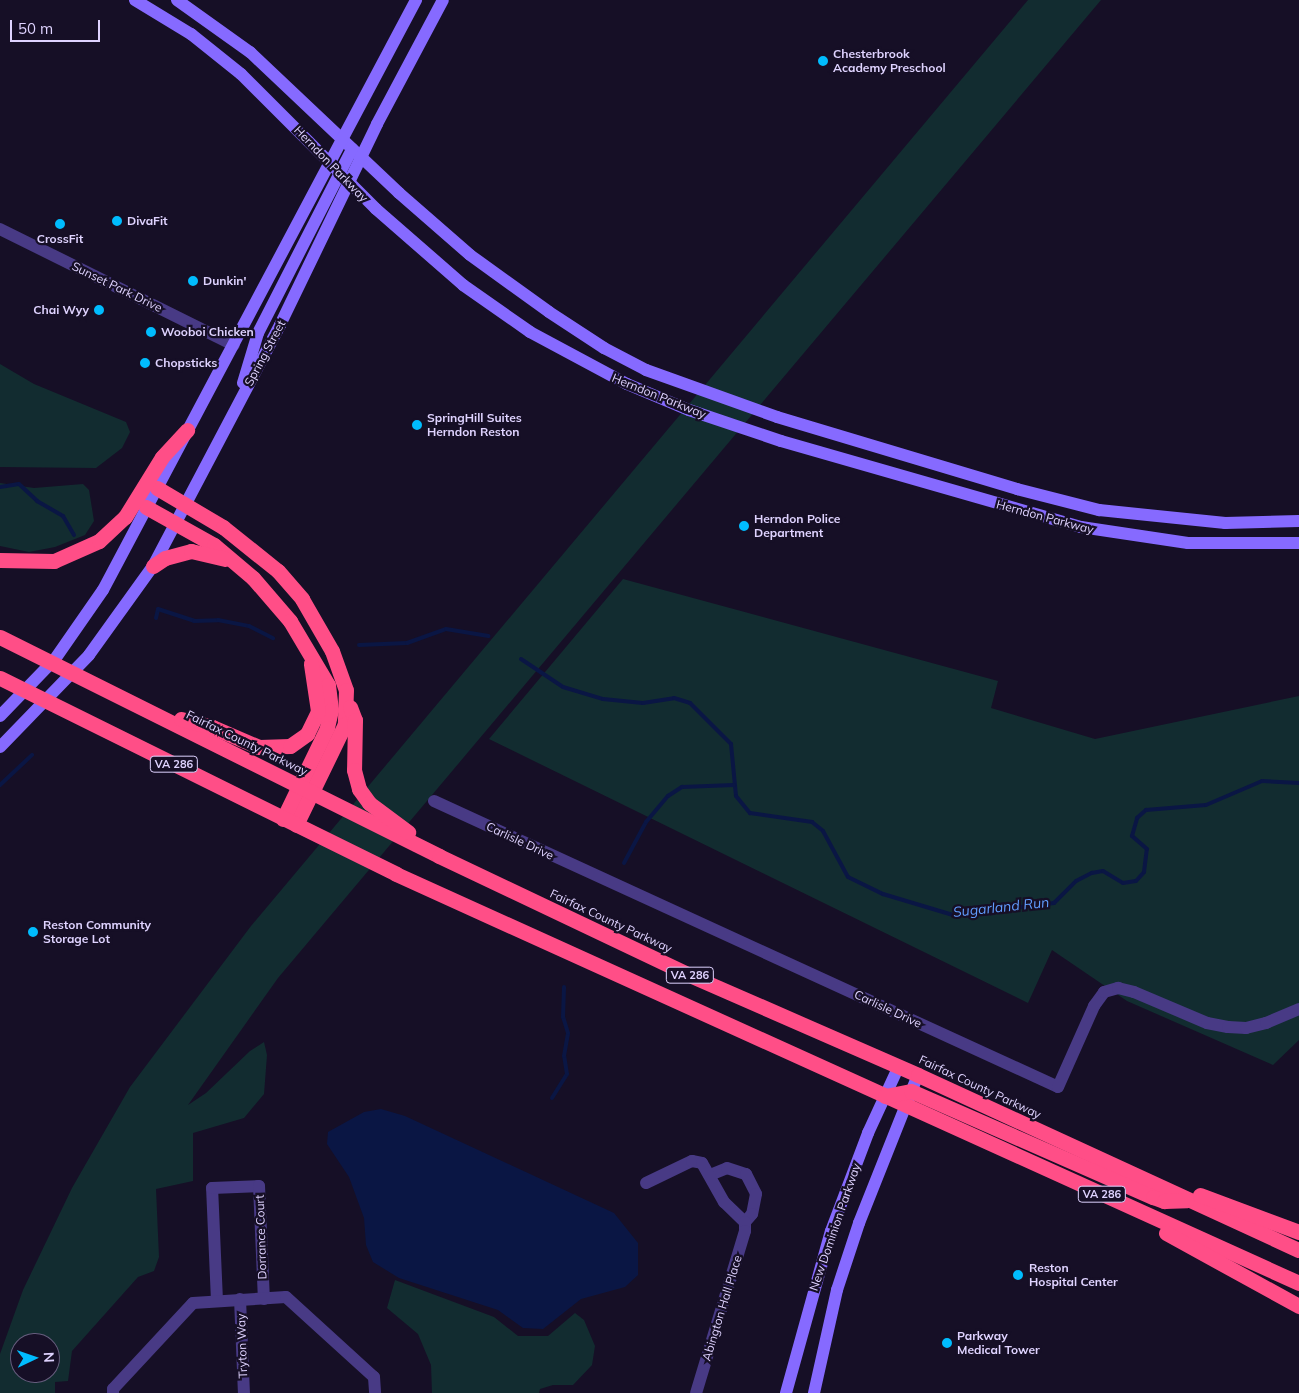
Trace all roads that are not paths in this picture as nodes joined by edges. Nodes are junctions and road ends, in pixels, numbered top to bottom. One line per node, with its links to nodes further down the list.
1 (135, 0): 8 (main road, Herndon Parkway)
2 (177, 0): 5 (main road, Herndon Parkway)
3 (416, 0): 5 (main road)
4 (443, 0): 7 (main road, Spring Street)
5 (341, 139): 6 (main road, Herndon Parkway); 8 (main road)
6 (352, 149): 7 (main road, Herndon Parkway); 9 (main road)
7 (362, 158): 10 (main road, Spring Street); 18 (main road, Herndon Parkway)
8 (329, 162): 9 (main road, Herndon Parkway); 12 (main road)
9 (340, 172): 10 (main road, Herndon Parkway); 13 (main road)
10 (350, 183): 13 (main road, Spring Street); 20 (main road, Herndon Parkway)
11 (0, 229): 12 (street, Sunset Park Drive)
12 (234, 346): 14 (main road)
13 (234, 409): 16 (main road, Spring Street)
14 (187, 430): 15 (main road); 21 (highway)
15 (157, 488): 16 (highway); 17 (main road)
16 (185, 503): 19 (main road, Spring Street); 27 (highway)
17 (146, 507): 19 (highway); 29 (main road)
18 (1299, 521)
19 (176, 523): 22 (main road, Spring Street); 23 (highway)
20 (1299, 542)
21 (0, 560)
22 (153, 566): 23 (highway); 30 (main road, Spring Street)
23 (241, 567): 25 (highway)
24 (0, 637): 28 (highway, Fairfax County Parkway / VA 286)
25 (306, 645): 28 (highway); 31 (highway)
26 (4, 680): 33 (highway, VA 286)
27 (347, 699): 31 (highway); 34 (highway)
28 (150, 711): 31 (highway, Fairfax County Parkway / VA 286)
29 (0, 716)
30 (0, 747)
31 (306, 788): 33 (highway); 34 (highway, Fairfax County Parkway / VA 286)
32 (434, 801): 35 (street, Carlisle Drive)
33 (289, 822): 38 (highway, VA 286)
34 (439, 856): 36 (highway, Fairfax County Parkway / VA 286)
35 (1299, 1009)
36 (899, 1066): 37 (highway, Fairfax County Parkway / VA 286); 38 (main road, New Dominion Parkway)
37 (918, 1075): 39 (main road, New Dominion Parkway); 40 (highway, Fairfax County Parkway / VA 286)
38 (885, 1096): 39 (highway, VA 286); 57 (main road, New Dominion Parkway)
39 (908, 1098): 42 (highway, VA 286); 44 (highway); 58 (main road, New Dominion Parkway)
40 (1086, 1152): 44 (highway, Fairfax County Parkway / VA 286); 46 (highway)
41 (710, 1175): 43 (street); 45 (street); 45 (street, Abington Hall Place)
42 (1071, 1180): 48 (highway, VA 286); 52 (highway)
43 (646, 1183)
44 (1188, 1200): 47 (highway, Fairfax County Parkway / VA 286)
45 (745, 1222): 56 (street, Abington Hall Place)
46 (1299, 1232)
47 (1299, 1250)
48 (1299, 1283)
49 (264, 1298): 50 (street); 51 (street, Dorrance Court); 55 (street)
50 (240, 1299): 51 (street); 54 (street, Tryton Way)
51 (217, 1300): 53 (street)
52 (1299, 1306)
53 (113, 1393)
54 (244, 1393)
55 (375, 1393)
56 (696, 1393)
57 (786, 1393)
58 (814, 1393)

